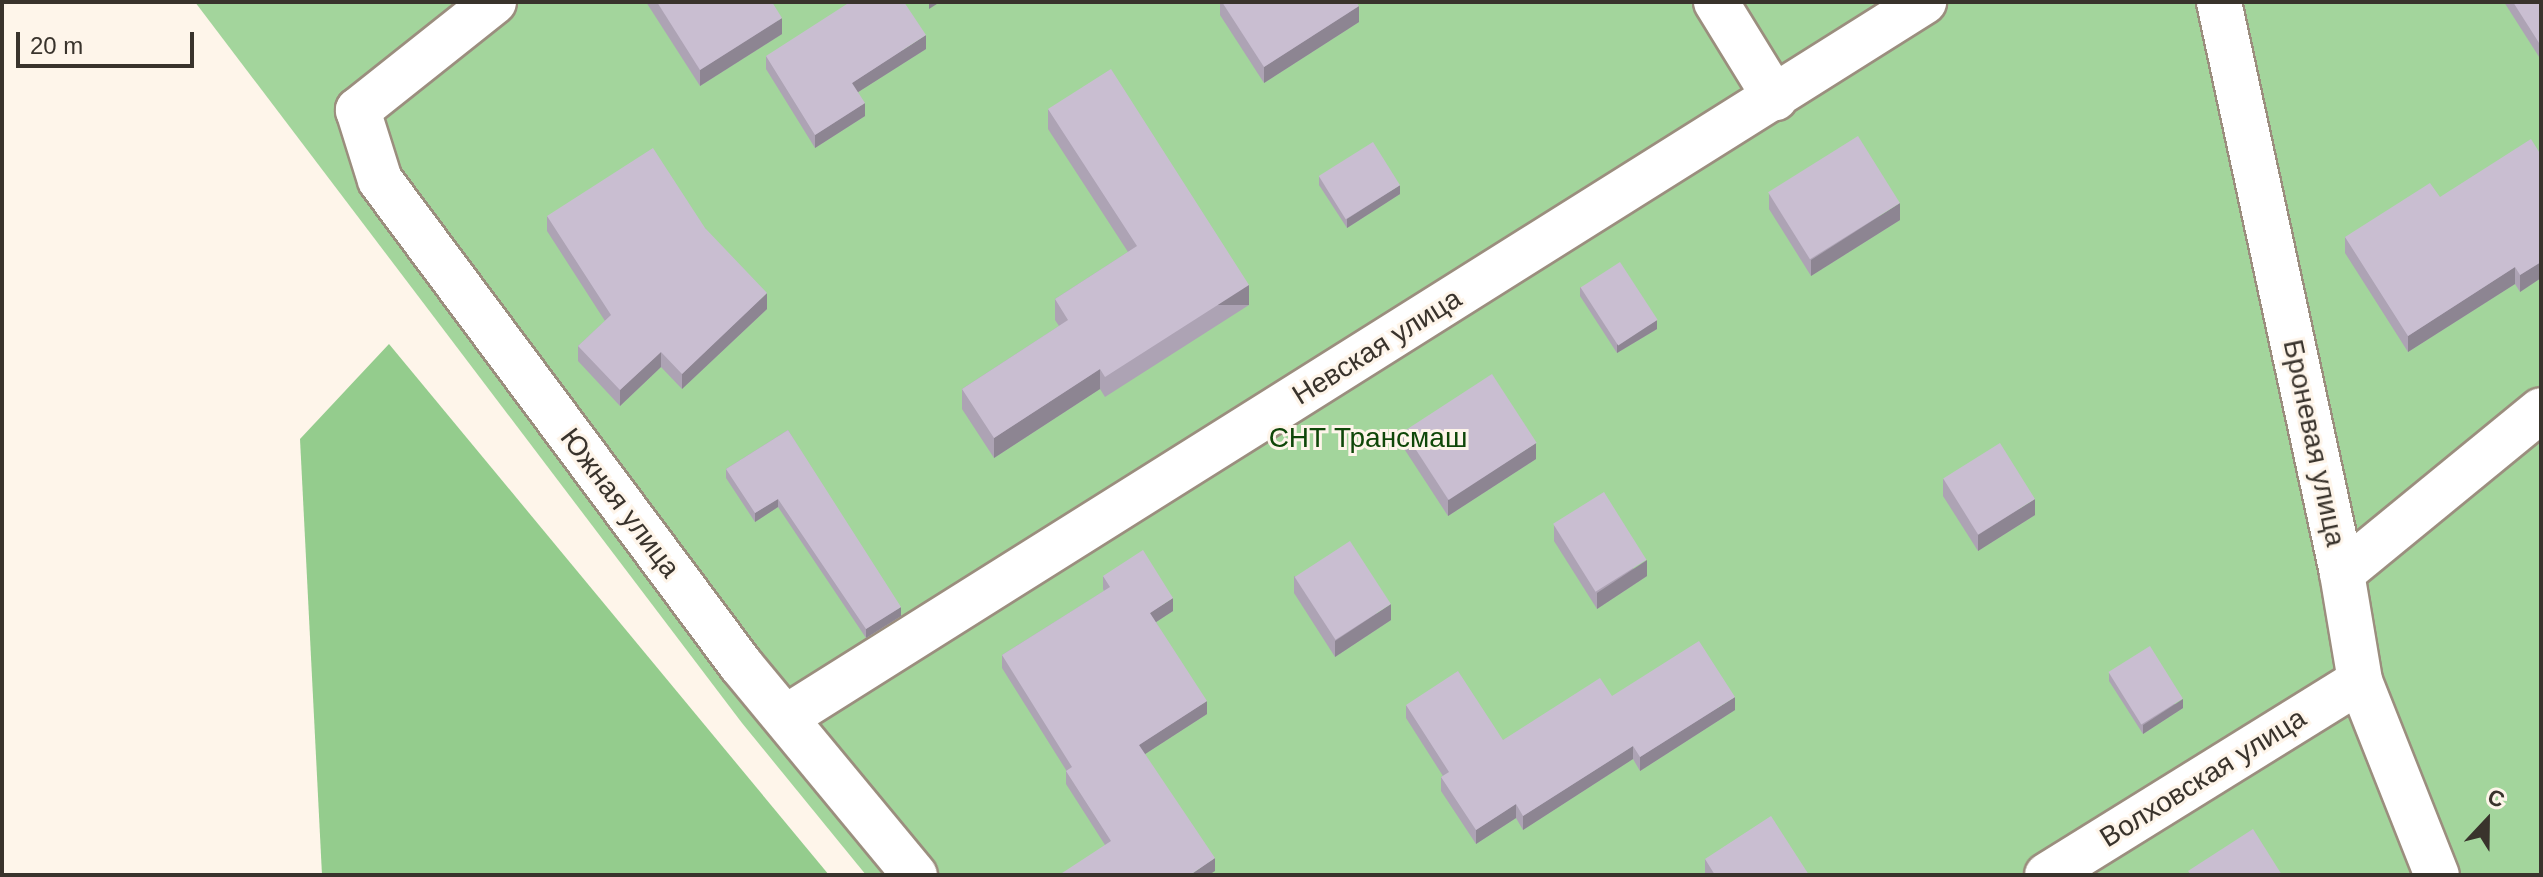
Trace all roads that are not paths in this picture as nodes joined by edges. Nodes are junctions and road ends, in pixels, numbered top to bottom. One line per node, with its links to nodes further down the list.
1 (494, 2): 9 (street, Южная улица)
2 (1716, 2): 5 (street)
3 (1924, 2): 5 (street, Невская улица)
4 (2219, 2): 7 (street, Броневая улица)
5 (1775, 98): 9 (street, Невская улица)
6 (2541, 410): 7 (street)
7 (2342, 573): 8 (street, Броневая улица)
8 (2360, 681): 11 (street, Волховская улица); 12 (street, Броневая улица)
9 (788, 716): 10 (street, Южная улица)
10 (915, 875)
11 (2047, 875)
12 (2437, 875)

